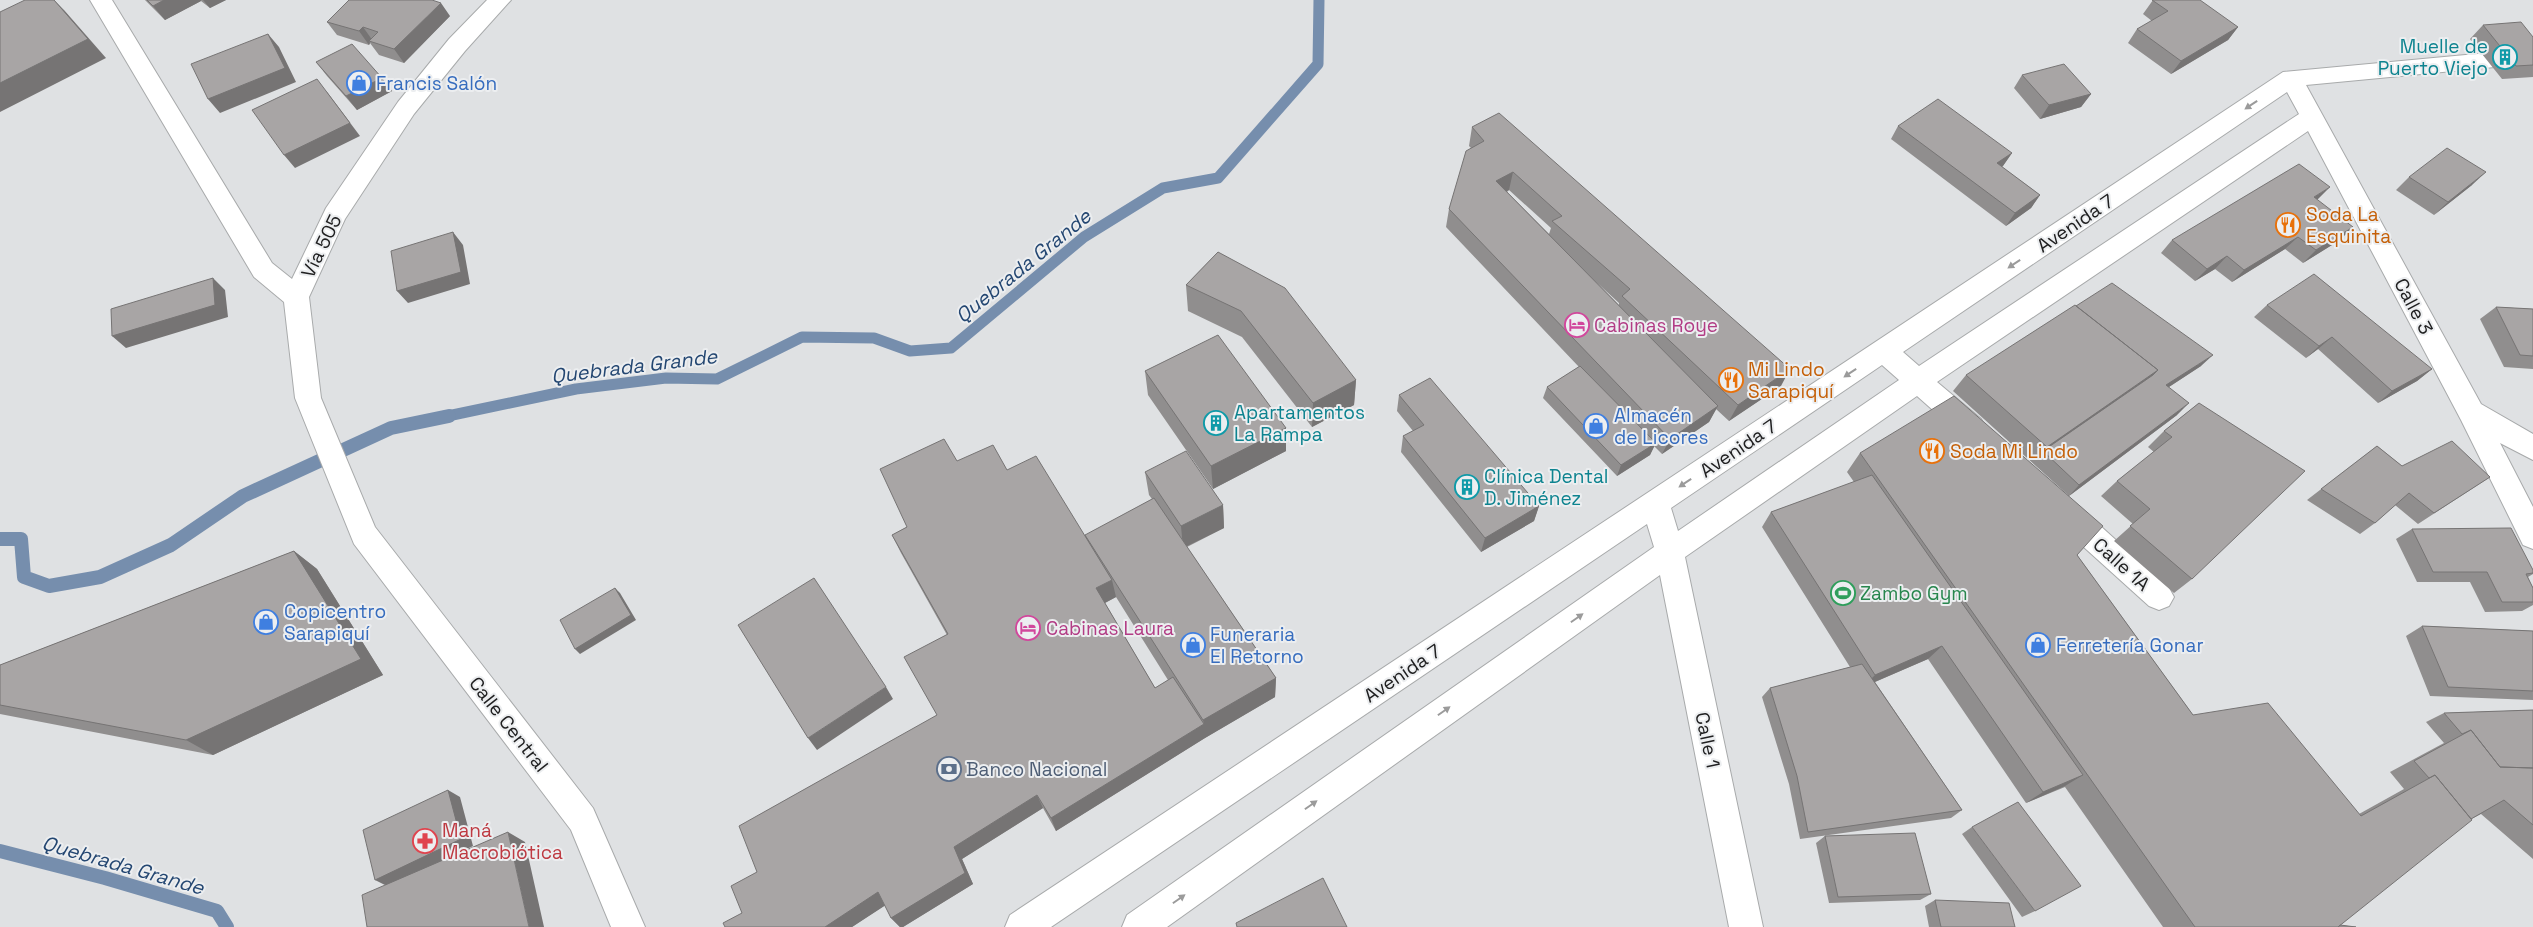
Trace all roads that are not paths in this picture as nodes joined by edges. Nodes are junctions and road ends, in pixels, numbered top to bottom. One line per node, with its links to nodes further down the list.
1 (101, 0): 6 (street)
2 (500, 0): 6 (street, Vía 505)
3 (2487, 61): 4 (street, Avenida 7)
4 (2291, 78): 5 (street, Calle 3); 7 (street, Avenida 7, one-way to 7)
5 (2312, 117): 8 (street); 9 (street, Calle 3)
6 (296, 297): 14 (street, Vía 505)
7 (1884, 351): 8 (street); 13 (street, Avenida 7, one-way to 13)
8 (1918, 380): 10 (street); 16 (street)
9 (2471, 412): 11 (street); 15 (street, Calle 3)
10 (1991, 446)
11 (2533, 448)
12 (2050, 499): 17 (street, Calle 1A)
13 (1655, 503): 16 (street, Calle 1); 19 (street, Avenida 7)
14 (364, 535): 18 (street, Calle Central)
15 (2533, 536)
16 (1670, 552): 20 (street, one-way to 16); 21 (street, Calle 1)
17 (2159, 598)
18 (628, 927)
19 (1022, 927)
20 (1139, 927)
21 (1746, 927)

